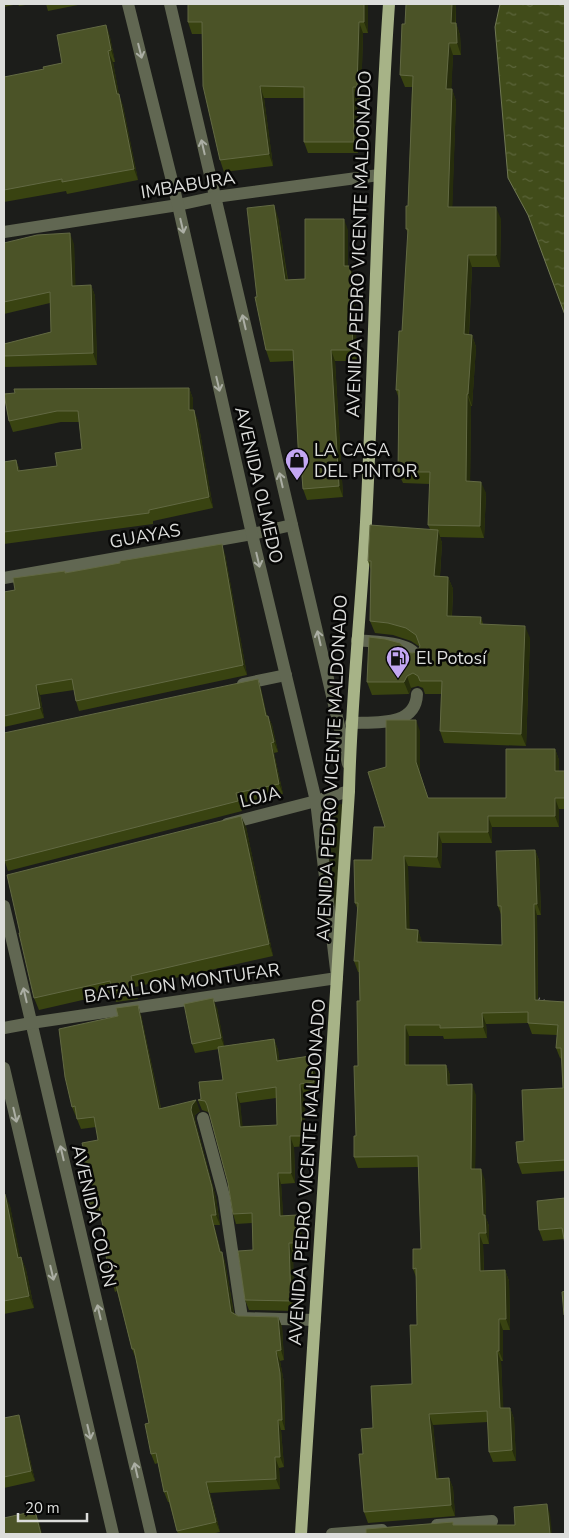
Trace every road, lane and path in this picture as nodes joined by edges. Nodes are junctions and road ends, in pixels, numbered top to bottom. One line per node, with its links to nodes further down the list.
1 (128, 4): 6 (street, AVENIDA OLMEDO, one-way to 6)
2 (170, 4): 5 (street, AVENIDA OLMEDO, one-way to 2)
3 (389, 4): 4 (main road, AVENIDA PEDRO VICENTE MALDONADO)
4 (379, 175): 5 (street, IMBABURA); 11 (main road, AVENIDA PEDRO VICENTE MALDONADO)
5 (215, 197): 6 (street, IMBABURA); 8 (street, AVENIDA OLMEDO, one-way to 5)
6 (178, 205): 7 (street, IMBABURA); 9 (street, AVENIDA OLMEDO, one-way to 9)
7 (4, 232)
8 (292, 524): 9 (street, GUAYAS); 17 (street, AVENIDA OLMEDO, one-way to 8)
9 (252, 534): 10 (street, GUAYAS); 13 (street, AVENIDA OLMEDO, one-way to 13)
10 (4, 578)
11 (357, 640): 12 (street); 16 (main road, AVENIDA PEDRO VICENTE MALDONADO)
12 (417, 658)
13 (286, 675): 14 (street); 19 (street, AVENIDA OLMEDO)
14 (227, 688)
15 (417, 694): 16 (street)
16 (351, 723): 17 (main road, AVENIDA PEDRO VICENTE MALDONADO)
17 (350, 771): 18 (main road, AVENIDA PEDRO VICENTE MALDONADO)
18 (349, 791): 19 (street, LOJA); 22 (main road, AVENIDA PEDRO VICENTE MALDONADO)
19 (316, 801): 20 (street, LOJA); 22 (street, AVENIDA OLMEDO)
20 (212, 828)
21 (4, 906): 25 (street, AVENIDA COLÓN, one-way to 21)
22 (337, 978): 25 (street, BATALLON MONTUFAR); 29 (main road, AVENIDA PEDRO VICENTE MALDONADO)
23 (532, 996): 24 (path)
24 (553, 1004)
25 (31, 1023): 26 (street, BATALLON MONTUFAR); 34 (street, AVENIDA COLÓN, one-way to 25)
26 (4, 1028)
27 (4, 1068): 33 (street, one-way to 33)
28 (203, 1118): 29 (street)
29 (315, 1320): 35 (main road, AVENIDA PEDRO VICENTE MALDONADO)
30 (492, 1520): 31 (street)
31 (424, 1526)
32 (394, 1529): 37 (street)
33 (113, 1534)
34 (151, 1534)
35 (301, 1534)
36 (332, 1534): 37 (street)
37 (336, 1534)

